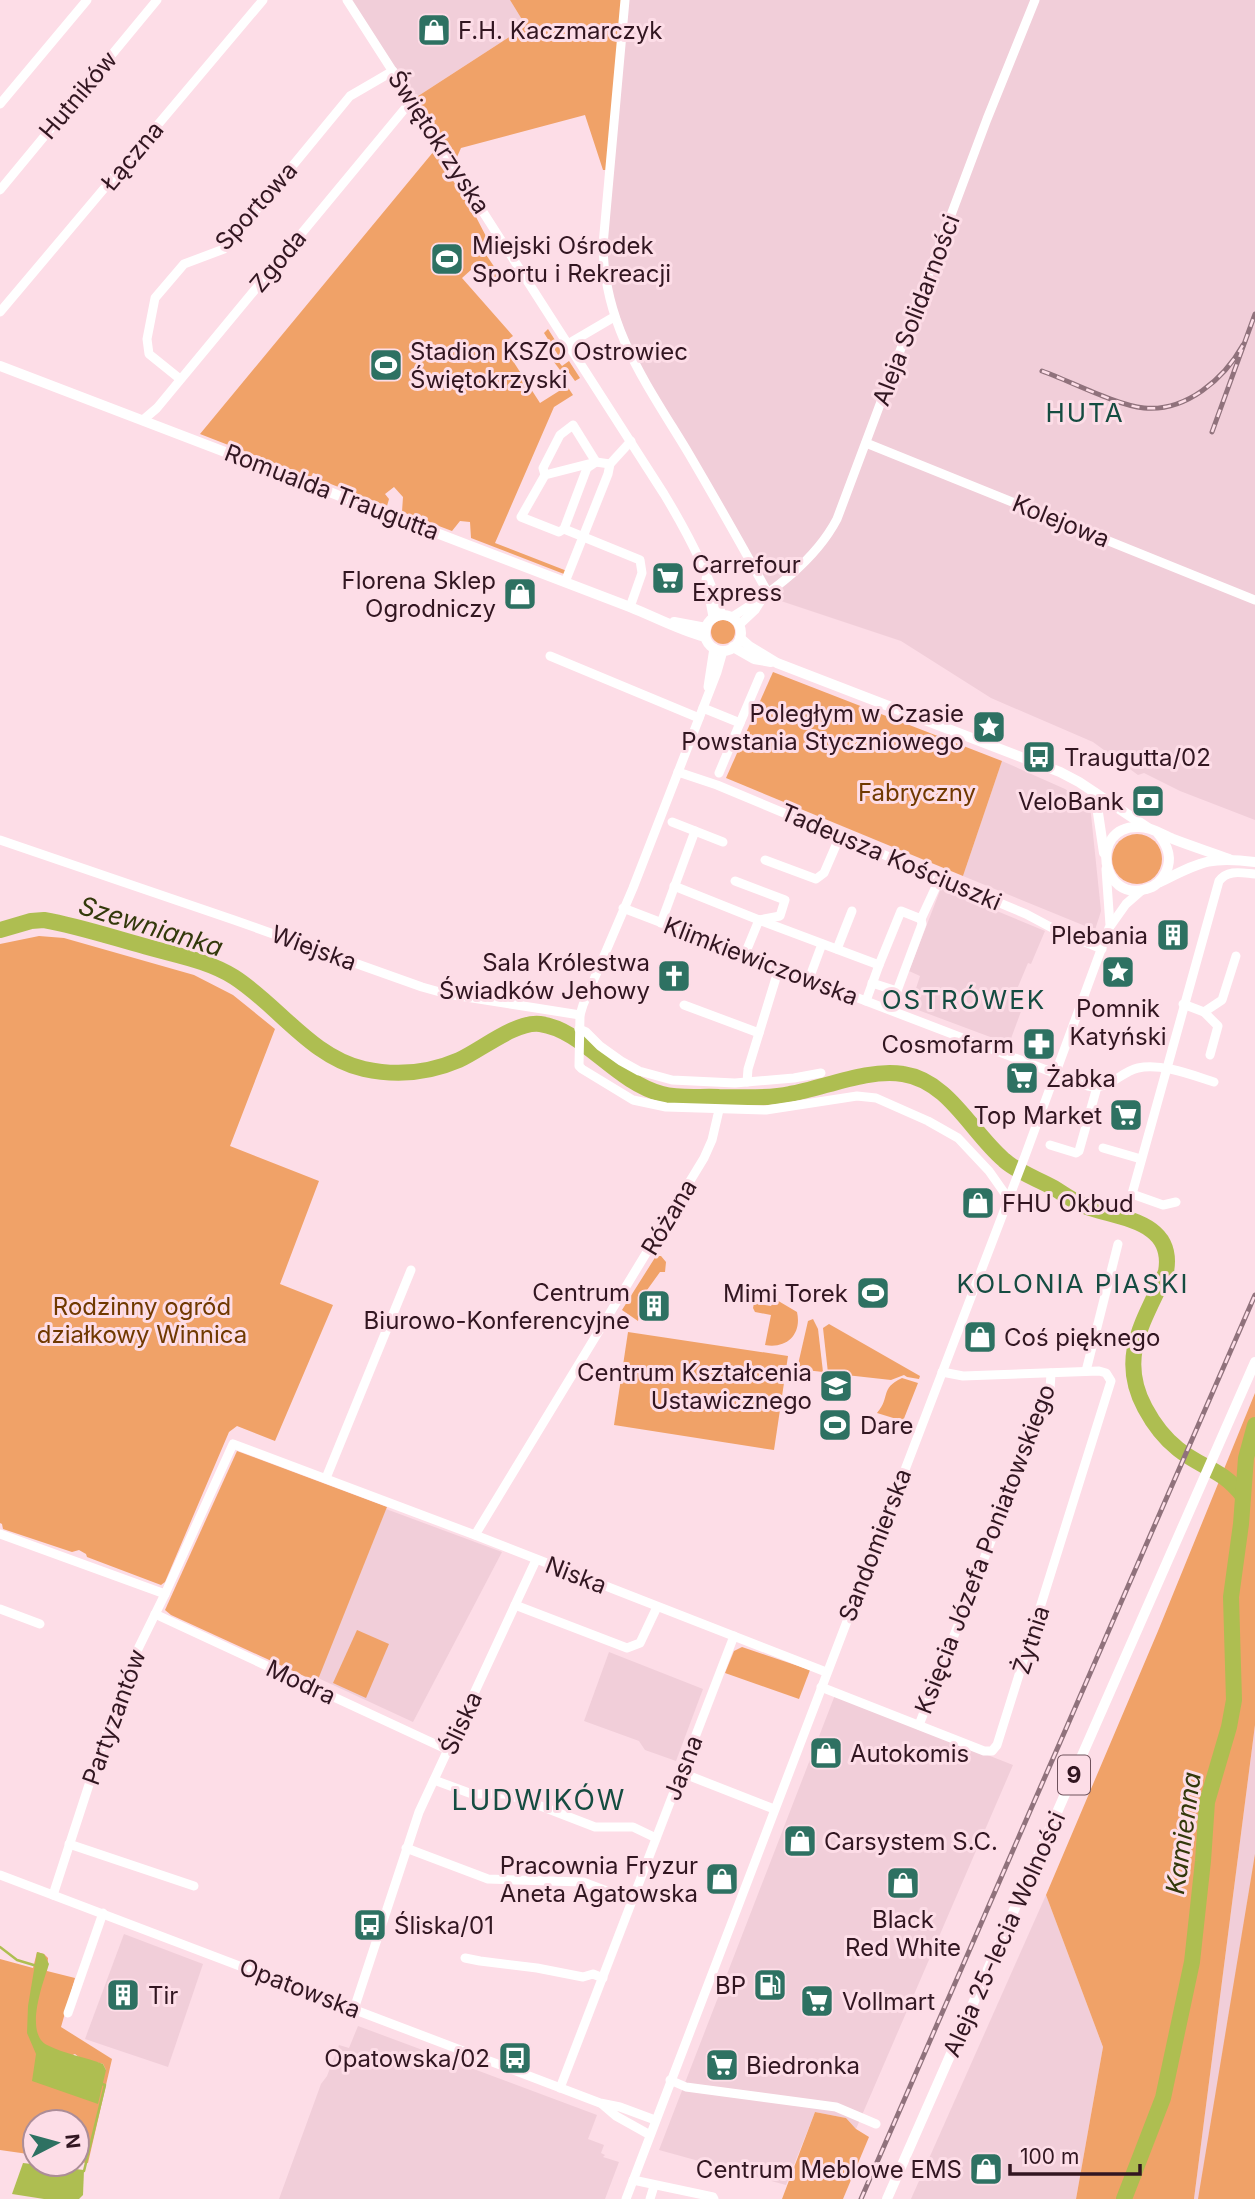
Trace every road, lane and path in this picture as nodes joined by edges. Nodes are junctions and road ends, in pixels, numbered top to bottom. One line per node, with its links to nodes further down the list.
1 (87, 0): 9 (street)
2 (157, 0): 10 (street, Hutników)
3 (263, 0): 11 (street, Łączna)
4 (347, 0): 7 (street, Świętokrzyska)
5 (625, 0): 12 (street)
6 (1035, 0): 18 (street, Aleja Solidarności)
7 (393, 71): 8 (street, Świętokrzyska); 15 (street, Sportowa)
8 (412, 100): 13 (street, Świętokrzyska); 15 (street, Zgoda)
9 (0, 104)
10 (0, 190)
11 (2, 305)
12 (614, 317): 13 (street); 25 (street)
13 (568, 344): 17 (street, Świętokrzyska)
14 (0, 366): 16 (main road, Romualda Traugutta)
15 (180, 379): 16 (street, Zgoda)
16 (143, 420): 24 (main road, Romualda Traugutta)
17 (631, 441): 20 (street); 28 (street, Świętokrzyska)
18 (866, 443): 25 (street, Aleja Solidarności); 26 (street, Kolejowa)
19 (596, 462): 20 (street); 21 (street); 21 (street); 22 (street)
20 (610, 464): 23 (street)
21 (545, 475): 22 (street)
22 (564, 529): 23 (street)
23 (582, 537): 24 (street); 27 (street)
24 (565, 582): 27 (main road, Romualda Traugutta)
25 (766, 595): 28 (street, Aleja Solidarności)
26 (1255, 600)
27 (630, 607): 29 (main road, Romualda Traugutta)
28 (727, 618): 29 (main road); 30 (main road)
29 (706, 632): 30 (main road)
30 (728, 646): 33 (street); 37 (main road)
31 (550, 656): 33 (street)
32 (760, 676): 34 (street)
33 (701, 713): 34 (street); 35 (street)
34 (740, 723): 36 (street)
35 (678, 772): 41 (street, Tadeusza Kościuszki); 54 (street)
36 (719, 773)
37 (1096, 793): 39 (main road); 46 (main road)
38 (672, 822): 40 (street)
39 (1152, 830): 44 (main road); 46 (main road); 51 (main road)
40 (695, 831): 43 (street); 52 (street)
41 (840, 836): 45 (street); 49 (street, Tadeusza Kościuszki)
42 (0, 840): 73 (street, Wiejska)
43 (723, 842)
44 (1229, 859): 47 (main road); 51 (main road)
45 (765, 860)
46 (1105, 862): 53 (main road); 59 (street, Sandomierska)
47 (1255, 862)
48 (1255, 874): 70 (street)
49 (940, 878): 56 (street); 62 (street, Tadeusza Kościuszki)
50 (736, 881): 57 (street)
51 (1158, 883): 53 (main road)
52 (674, 886): 57 (street); 58 (street)
53 (1143, 890): 59 (street, Sandomierska)
54 (623, 908): 58 (street, Klimkiewiczowska); 73 (street)
55 (852, 911): 61 (street)
56 (921, 919): 65 (street); 68 (street)
57 (759, 920): 60 (street); 63 (street)
58 (661, 923): 63 (street, Klimkiewiczowska)
59 (1110, 928): 62 (street, Sandomierska)
60 (822, 944): 61 (street); 67 (street)
61 (837, 949): 65 (street)
62 (1102, 949): 79 (street, Sandomierska)
63 (745, 954): 66 (street, Klimkiewiczowska)
64 (1237, 957): 72 (street)
65 (879, 965): 68 (street)
66 (779, 968): 67 (street, Klimkiewiczowska); 75 (street)
67 (809, 979): 69 (street, Klimkiewiczowska)
68 (872, 984): 69 (street)
69 (866, 1001): 79 (street, Klimkiewiczowska)
70 (1183, 1004): 72 (street); 77 (street)
71 (684, 1005): 75 (street)
72 (1204, 1012): 76 (street)
73 (580, 1015): 74 (street)
74 (579, 1029): 80 (street); 83 (street)
75 (759, 1033): 80 (street)
76 (1210, 1055)
77 (1165, 1070): 81 (street); 82 (street); 86 (street)
78 (821, 1073): 80 (street)
79 (1056, 1073): 82 (street, Klimkiewiczowska); 87 (street, Sandomierska)
80 (747, 1082)
81 (1214, 1082)
82 (1097, 1087): 84 (street)
83 (719, 1110): 87 (street); 98 (street, Różana)
84 (1050, 1145)
85 (1103, 1148): 86 (street)
86 (1141, 1159): 88 (street)
87 (1008, 1198): 92 (street, Sandomierska)
88 (1177, 1202)
89 (1118, 1244): 93 (street, Księcia Józefa Poniatowskiego)
90 (411, 1270): 96 (street)
91 (1255, 1362): 137 (main road, Aleja 25-lecia Wolności / 9)
92 (942, 1371): 94 (street, Księcia Józefa Poniatowskiego); 107 (street, Sandomierska)
93 (1086, 1371): 94 (street, Księcia Józefa Poniatowskiego); 109 (street, Żytnia)
94 (1051, 1373): 109 (street, Księcia Józefa Poniatowskiego)
95 (233, 1444): 96 (street, Niska); 100 (street, Partyzantów)
96 (326, 1478): 98 (street, Niska)
97 (0, 1534): 100 (street)
98 (475, 1535): 99 (street, Niska)
99 (536, 1560): 101 (street, Śliska); 102 (street, Niska)
100 (165, 1594): 104 (street, Partyzantów)
101 (515, 1605): 102 (street); 110 (street, Śliska)
102 (657, 1607): 106 (street, Niska)
103 (0, 1609): 105 (street)
104 (155, 1614): 110 (street, Modra); 115 (street, Partyzantów)
105 (40, 1624)
106 (734, 1636): 107 (street, Niska); 111 (street, Jasna)
107 (826, 1672): 108 (street, Sandomierska)
108 (821, 1686): 109 (street, Żytnia); 113 (street, Sandomierska)
109 (919, 1726)
110 (448, 1750): 112 (street, Śliska)
111 (682, 1773): 113 (street); 114 (street, Jasna)
112 (435, 1780): 114 (street); 116 (street, Śliska)
113 (774, 1809): 126 (street, Sandomierska)
114 (656, 1838): 120 (street, Jasna)
115 (69, 1844): 118 (street); 119 (street, Partyzantów)
116 (406, 1849): 120 (street); 124 (street, Śliska)
117 (0, 1875): 119 (street, Opatowska)
118 (194, 1886)
119 (53, 1895): 121 (street, Opatowska)
120 (631, 1900): 123 (street, Jasna)
121 (103, 1913): 124 (street, Opatowska); 125 (street)
122 (465, 1958): 123 (street)
123 (603, 1978): 127 (street, Jasna)
124 (354, 2009): 127 (street, Opatowska)
125 (68, 2013)
126 (670, 2080): 129 (street, Sandomierska); 130 (street)
127 (560, 2088): 128 (street, Opatowska)
128 (600, 2103): 129 (street, Opatowska); 131 (street, Opatowska)
129 (655, 2120): 131 (street, Sandomierska)
130 (876, 2124)
131 (650, 2135): 132 (street, Sandomierska)
132 (633, 2180): 133 (street); 134 (street, Sandomierska)
133 (654, 2186): 135 (street); 136 (street)
134 (626, 2199)
135 (650, 2199)
136 (714, 2199)
137 (887, 2199)

